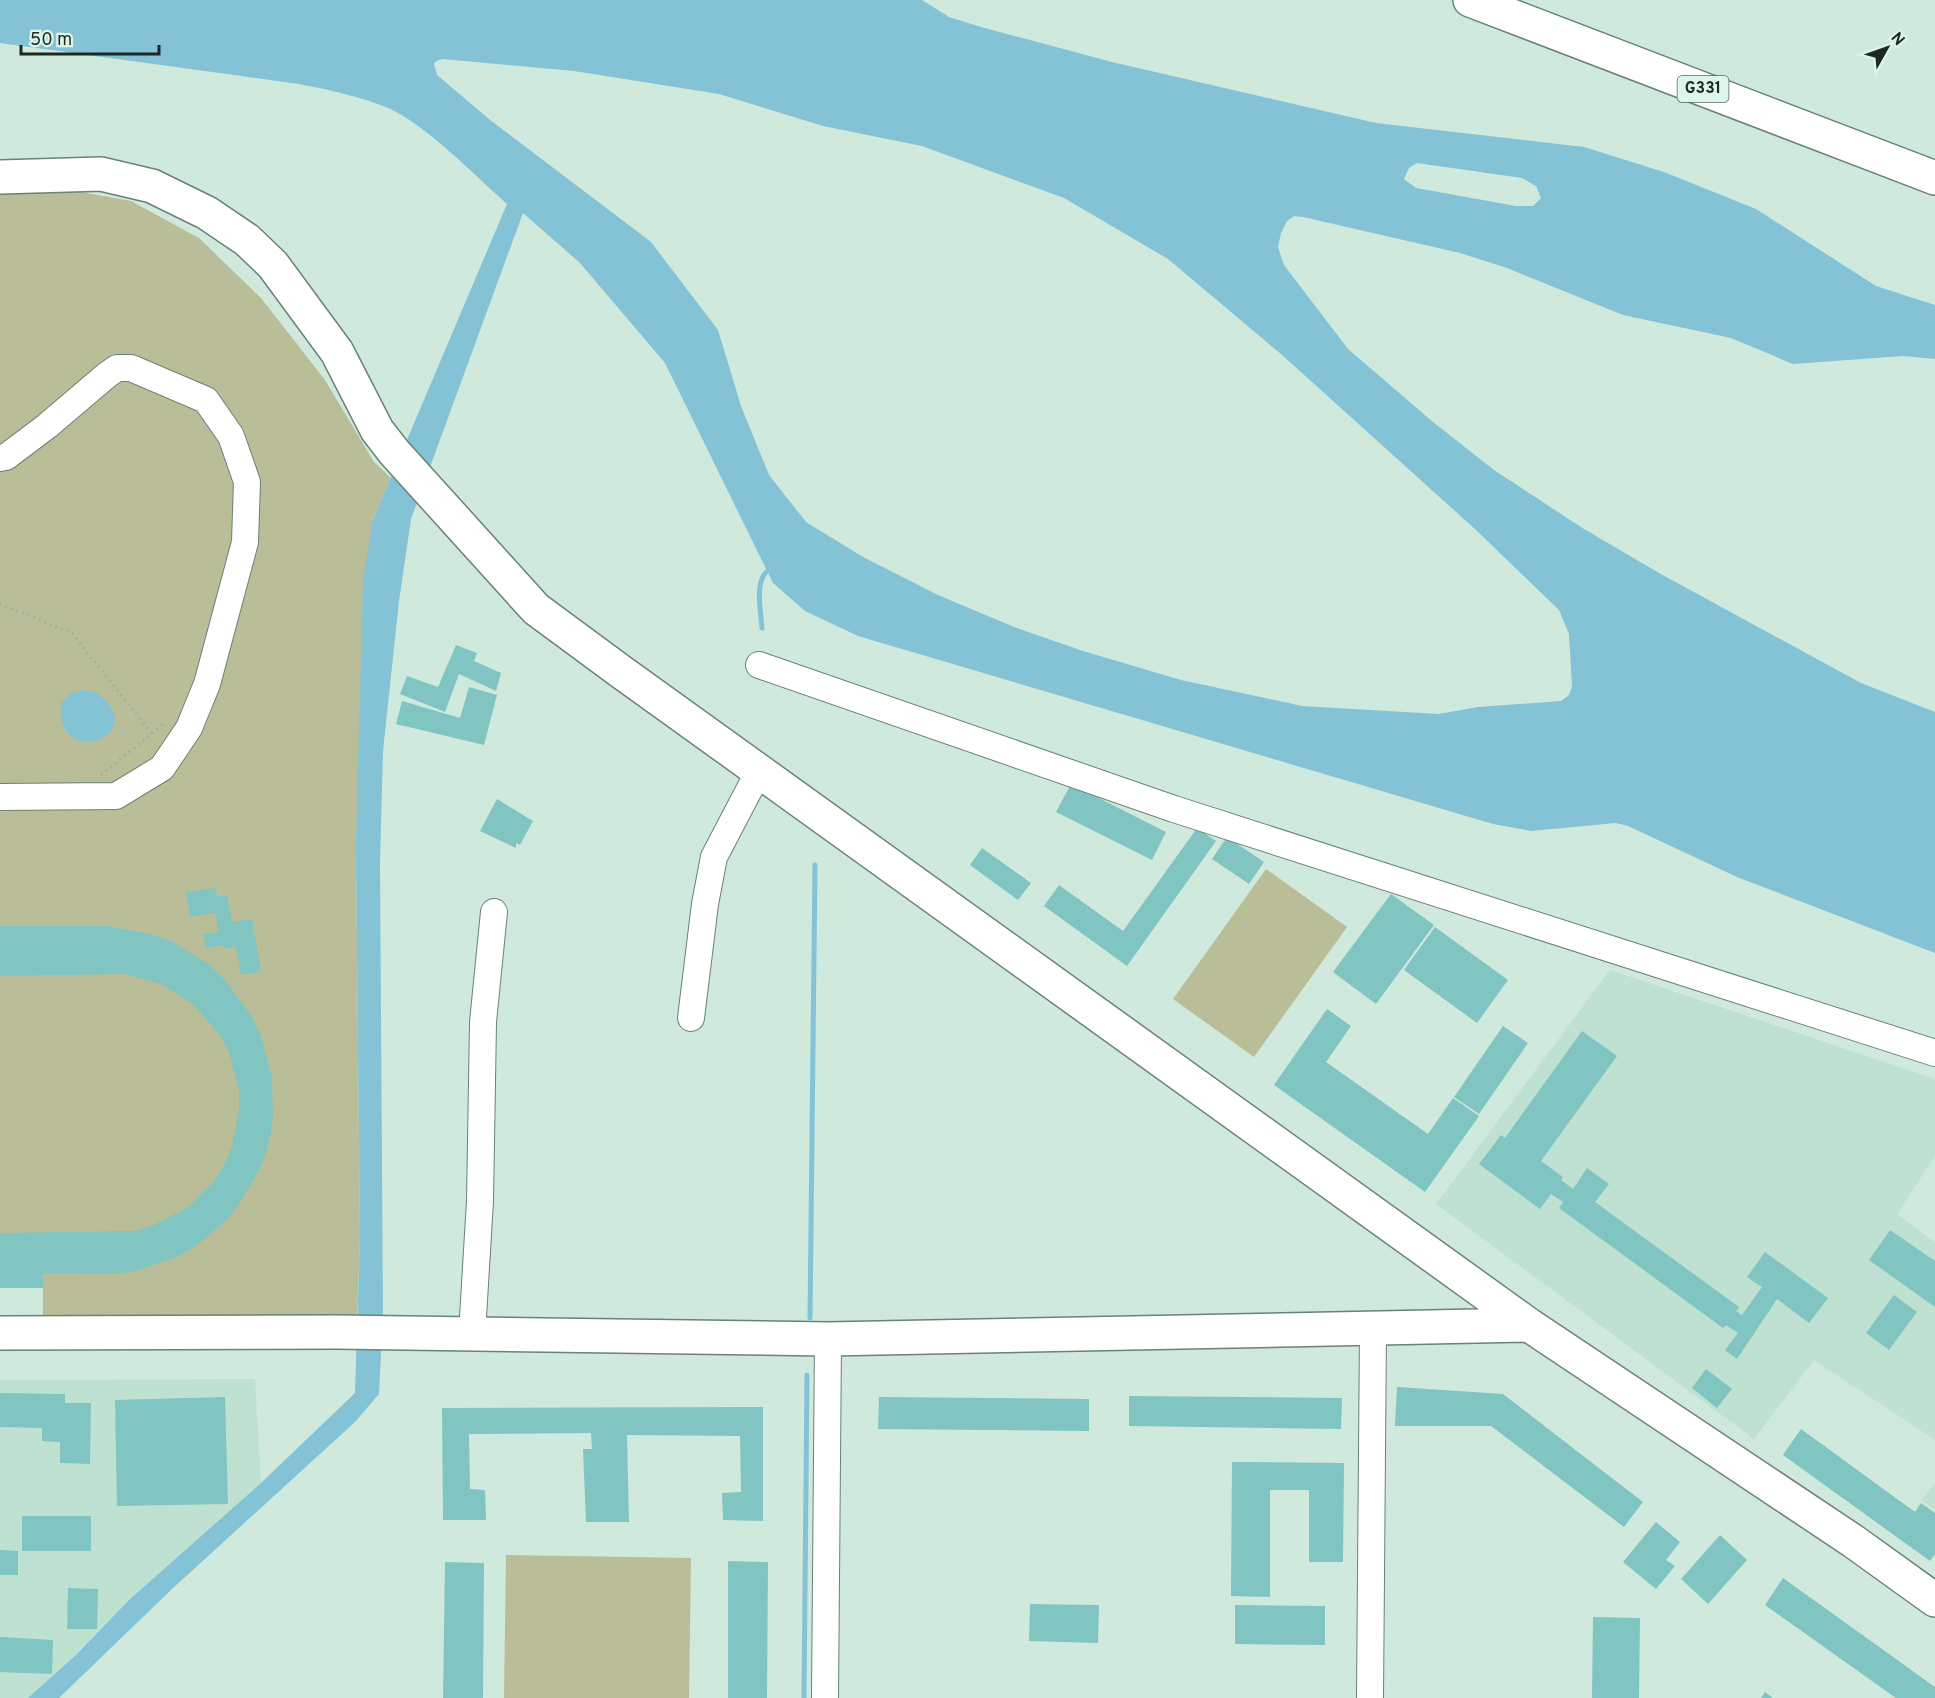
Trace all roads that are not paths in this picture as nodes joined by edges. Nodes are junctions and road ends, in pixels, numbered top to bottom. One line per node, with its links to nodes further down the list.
1 (1470, 0): 3 (main road, G331)
2 (0, 177): 6 (main road)
3 (1935, 178)
4 (0, 458): 7 (street)
5 (759, 665): 10 (street)
6 (759, 771): 9 (street); 11 (main road)
7 (0, 797)
8 (494, 912): 14 (street)
9 (691, 1018)
10 (1935, 1053)
11 (1529, 1325): 12 (main road); 16 (main road)
12 (1373, 1328): 15 (main road); 18 (street)
13 (0, 1333): 14 (main road)
14 (472, 1334): 15 (main road)
15 (828, 1339): 17 (street)
16 (1935, 1600)
17 (825, 1698)
18 (1370, 1698)

